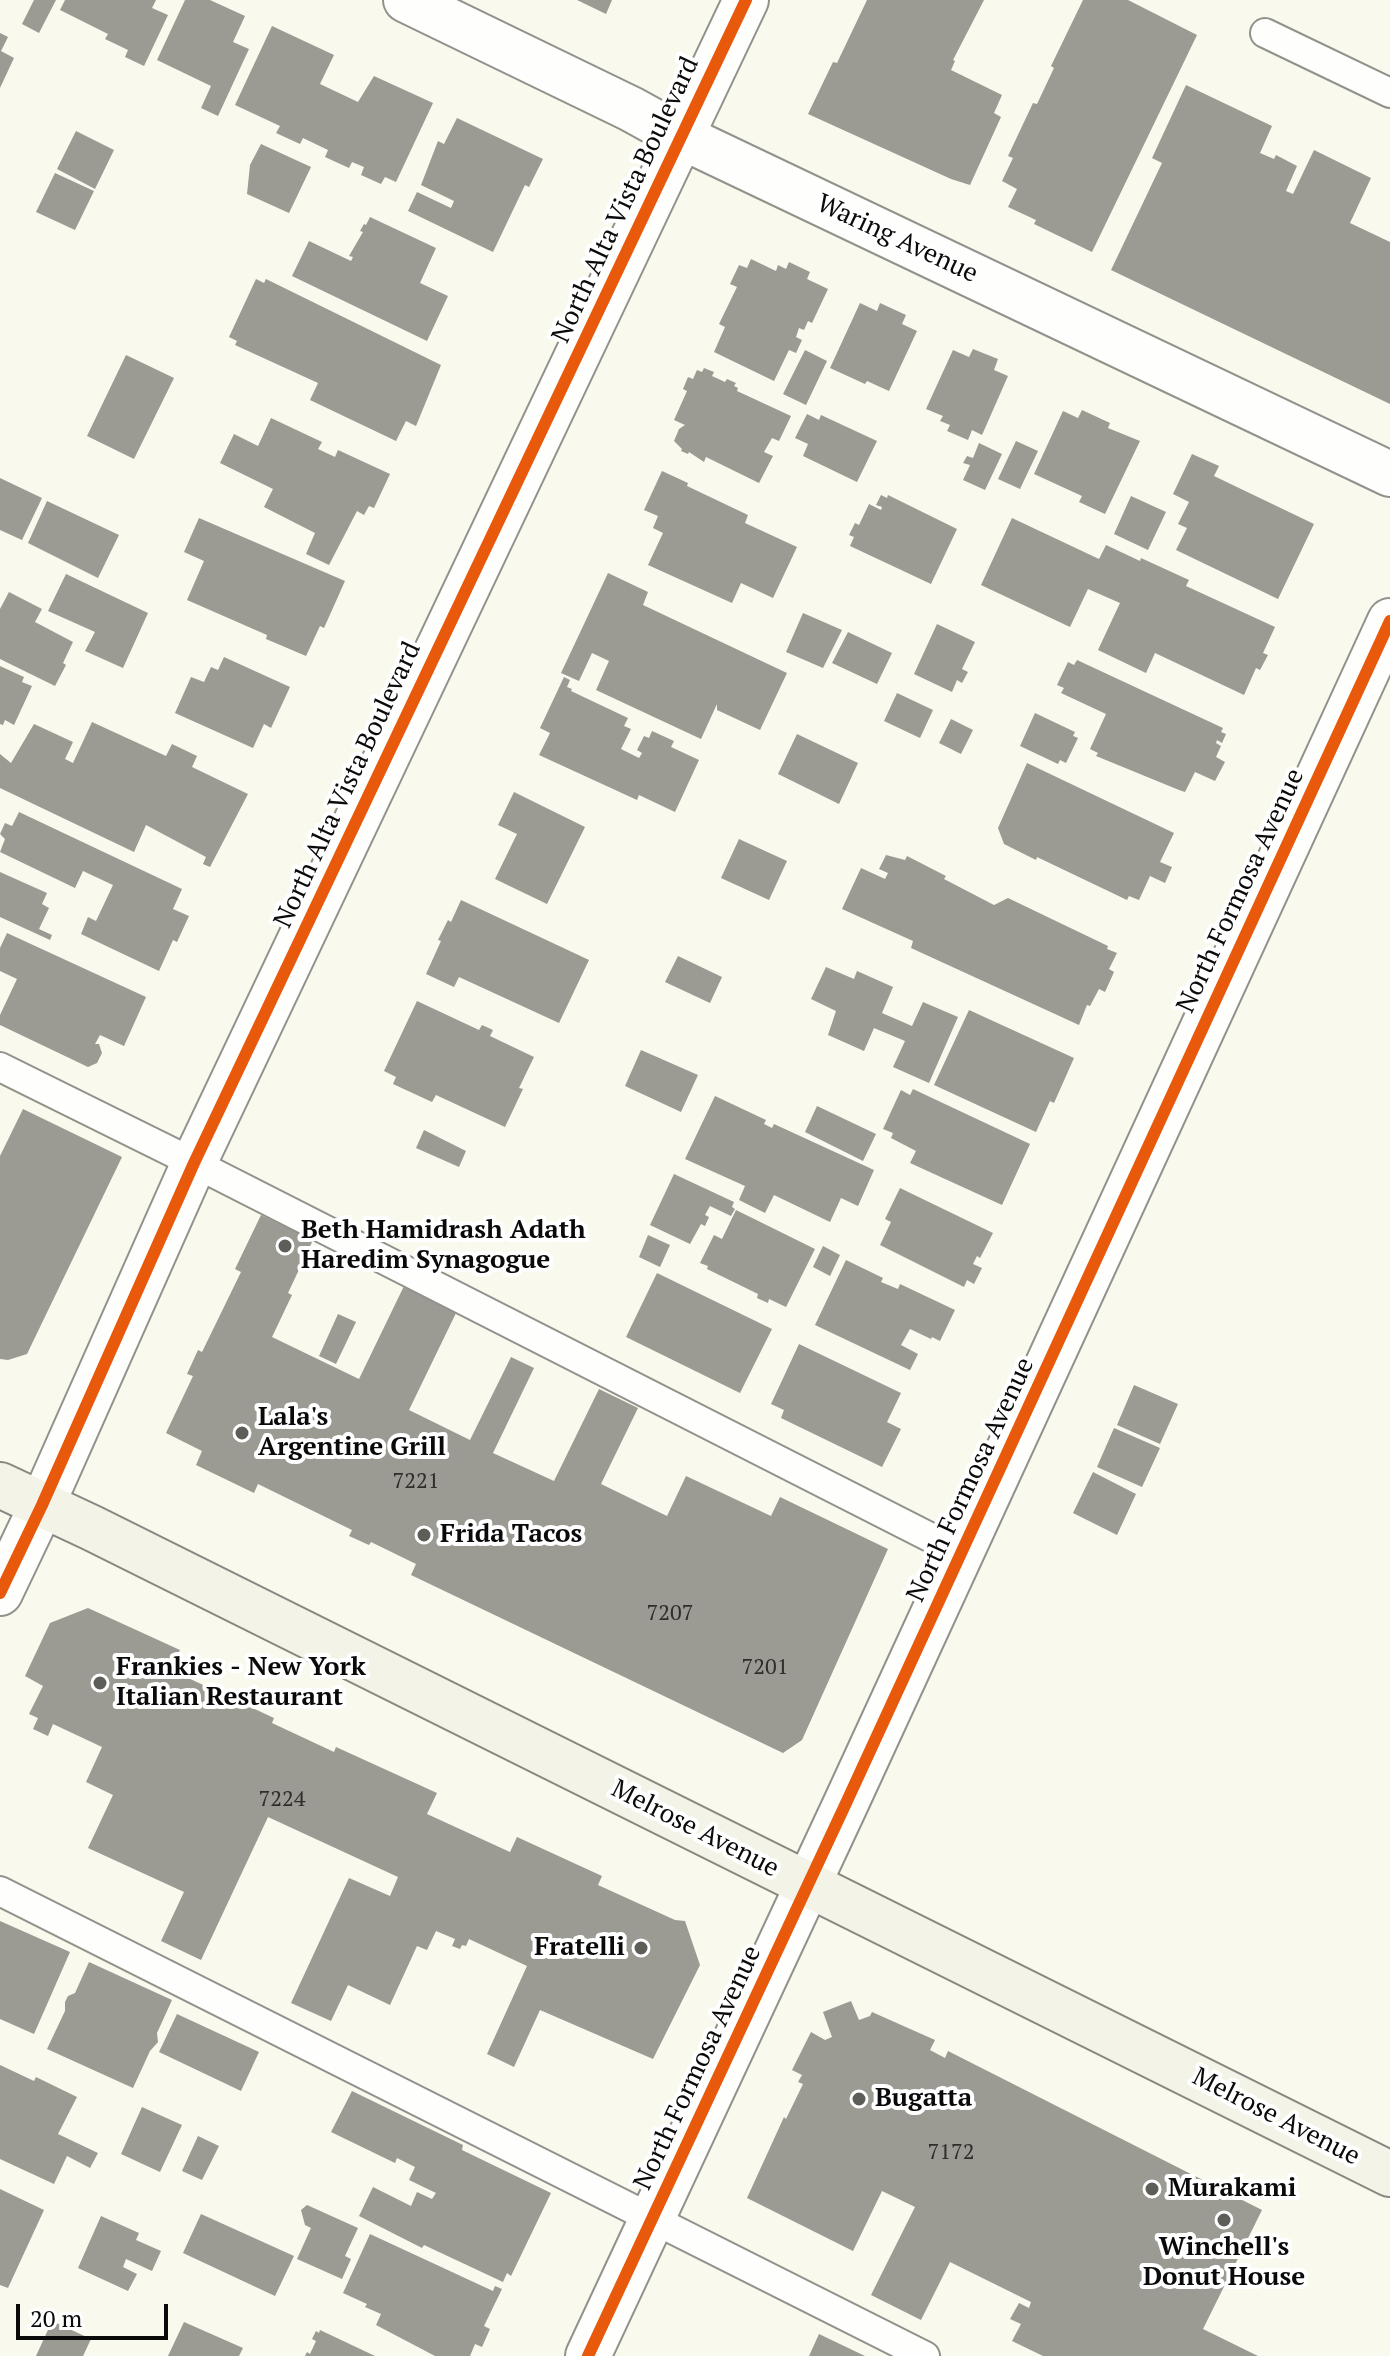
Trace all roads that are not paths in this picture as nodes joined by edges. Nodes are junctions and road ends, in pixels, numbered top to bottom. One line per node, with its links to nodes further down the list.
1 (406, 0): 5 (street, Waring Avenue)
2 (746, 0): 5 (street, North Alta Vista Boulevard)
3 (1265, 33): 4 (lane)
4 (1390, 93)
5 (680, 136): 6 (street, Waring Avenue); 9 (street, North Alta Vista Boulevard)
6 (1390, 474)
7 (1390, 621): 12 (street, North Formosa Avenue)
8 (0, 1067): 9 (lane)
9 (194, 1163): 11 (street, North Alta Vista Boulevard); 12 (lane)
10 (0, 1485): 11 (main road, Melrose Avenue)
11 (42, 1505): 13 (street, North Alta Vista Boulevard); 14 (main road, Melrose Avenue)
12 (961, 1553): 14 (street, North Formosa Avenue)
13 (0, 1593)
14 (808, 1885): 16 (main road, Melrose Avenue); 17 (street, North Formosa Avenue)
15 (0, 1891): 17 (lane)
16 (1390, 2174)
17 (652, 2220): 18 (street, North Formosa Avenue); 19 (lane)
18 (588, 2356)
19 (925, 2356)

